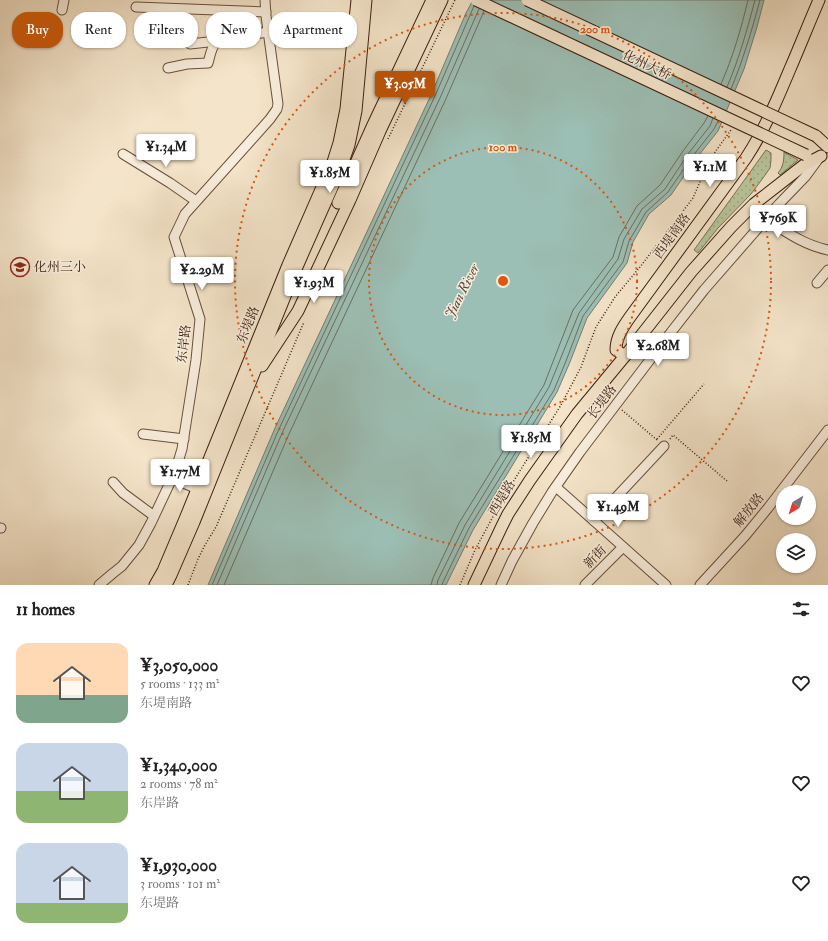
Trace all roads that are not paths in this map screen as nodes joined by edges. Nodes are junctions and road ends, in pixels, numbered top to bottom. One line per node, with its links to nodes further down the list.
1 (64, 0): 11 (street)
2 (265, 0): 12 (street, 东岸路)
3 (357, 0): 24 (main road, 东堤路)
4 (366, 0): 17 (main road, 东堤路)
5 (432, 0): 18 (main road)
6 (442, 0): 21 (main road)
7 (476, 0): 19 (main road, 化州大桥, bridge)
8 (527, 0): 19 (main road, 化州大桥, bridge)
9 (819, 0): 29 (main road, 西堤南路)
10 (136, 7): 12 (street)
11 (62, 10)
12 (266, 12): 13 (street, 东岸路)
13 (268, 32): 14 (street); 22 (street, 东岸路)
14 (261, 33)
15 (213, 48): 16 (street)
16 (168, 68)
17 (353, 122): 18 (main road); 24 (main road, 东堤路)
18 (370, 130): 23 (main road)
19 (826, 153): 25 (street, 长堤路); 29 (main road, 西堤路)
20 (123, 154): 22 (street)
21 (350, 200): 23 (main road); 30 (main road)
22 (196, 201): 33 (street, 东岸路)
23 (338, 203): 24 (main road)
24 (318, 207): 30 (main road, 东堤路); 38 (main road, 东堤路)
25 (766, 219): 26 (street); 37 (street, 长堤路)
26 (828, 250)
27 (828, 270): 28 (street)
28 (817, 283)
29 (625, 356): 45 (main road, 西堤路)
30 (247, 390): 44 (main road, 东堤路)
31 (828, 430): 49 (street, 解放路)
32 (143, 434): 33 (street)
33 (184, 439): 35 (street, 东岸路)
34 (660, 442): 40 (street)
35 (172, 478): 38 (street); 39 (street, 东岸路)
36 (113, 482): 39 (street)
37 (556, 487): 40 (street); 46 (street, 长堤路)
38 (197, 489): 43 (main road, 东堤路)
39 (154, 516): 42 (street, 东岸路)
40 (594, 521): 41 (street)
41 (623, 547): 47 (street, 新街); 48 (street)
42 (99, 585)
43 (155, 585)
44 (166, 585)
45 (474, 585)
46 (501, 585)
47 (585, 585)
48 (666, 585)
49 (700, 585)

